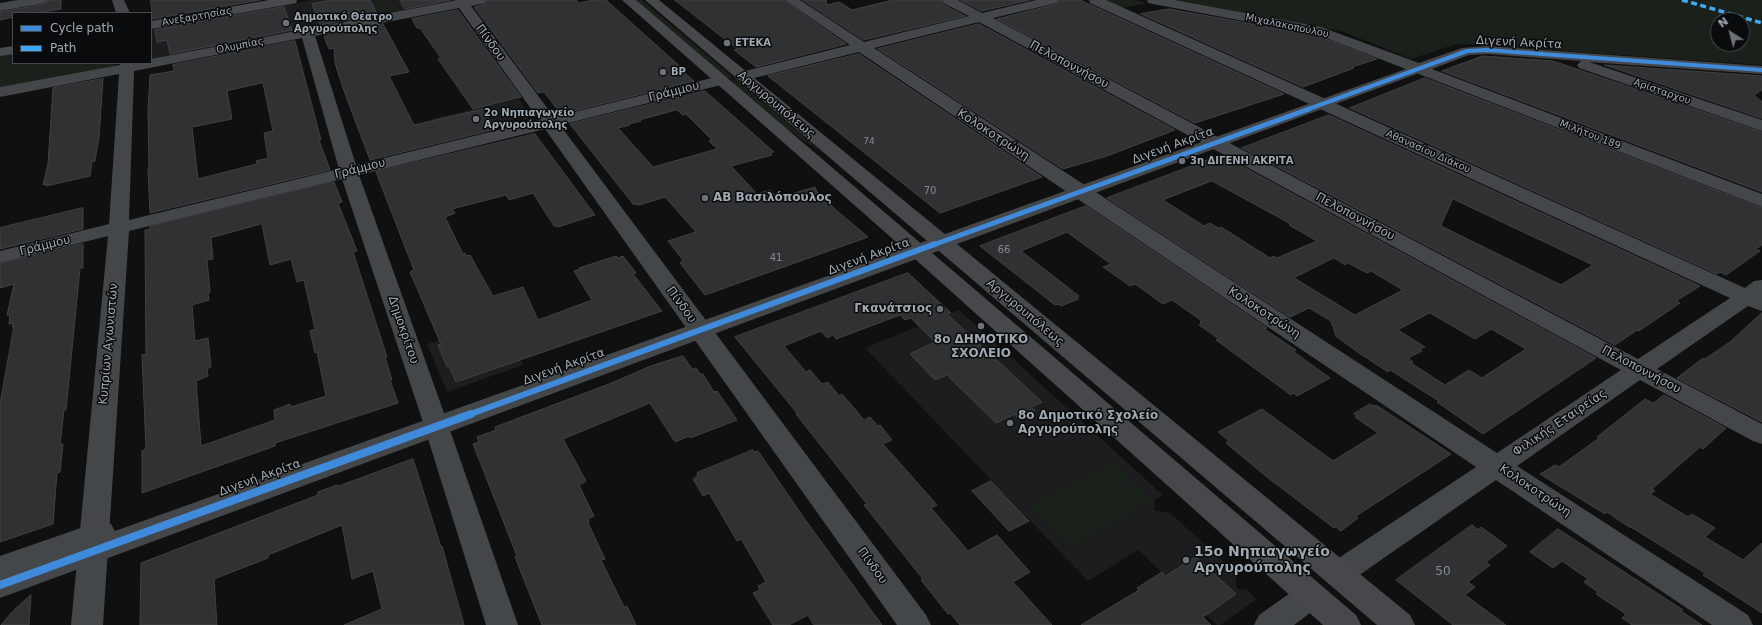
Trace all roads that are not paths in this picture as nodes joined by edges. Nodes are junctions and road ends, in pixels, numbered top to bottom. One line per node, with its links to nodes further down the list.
1 (41, 0): 13 (street)
2 (118, 0): 14 (street)
3 (267, 0): 17 (main road, Ανεξαρτησίας)
4 (291, 0): 18 (main road, Ανεξαρτησίας)
5 (628, 0): 31 (main road, Αργυρουπόλεως)
6 (651, 0): 30 (main road, Αργυρουπόλεως)
7 (791, 0): 22 (street, Κολοκοτρώνη)
8 (948, 0): 16 (street, Πελοποννήσου)
9 (1052, 0): 16 (street)
10 (1094, 0): 15 (street, Αθανασίου Διάκου)
11 (471, 2): 19 (street, Ολυμπίας); 34 (street, Πίνδου)
12 (1158, 2): 15 (street); 28 (street, Μιχαλακοπούλου)
13 (0, 7)
14 (123, 12)
15 (1124, 12): 33 (street, Αθανασίου Διάκου)
16 (980, 17): 22 (street); 36 (street, Πελοποννήσου)
17 (152, 21)
18 (152, 25)
19 (307, 33): 26 (street, Ολυμπίας); 37 (street, Δημοκρίτου)
20 (12, 45): 21 (main road)
21 (0, 47)
22 (860, 47): 30 (street); 38 (street, Κολοκοτρώνη)
23 (12, 50): 24 (main road)
24 (0, 52)
25 (1563, 56): 28 (street, Διγενή Ακρίτα); 29 (street, Διγενή Ακρίτα); 35 (street, Αρίσταρχου)
26 (152, 61)
27 (127, 65): 32 (street, Ολυμπίας); 40 (street, Κυπρίων Αγωνιστών)
28 (1412, 66): 33 (street, Διγενή Ακρίτα); 39 (street, Μιλήτου 189)
29 (1762, 70)
30 (742, 76): 41 (main road, Αργυρουπόλεως)
31 (720, 81): 34 (street, Γράμμου); 41 (main road, Αργυρουπόλεως)
32 (0, 92)
33 (1317, 101): 36 (street, Διγενή Ακρίτα); 43 (street, Αθανασίου Διάκου)
34 (549, 123): 37 (street, Γράμμου); 44 (street, Πίνδου)
35 (1762, 126)
36 (1209, 140): 38 (street, Διγενή Ακρίτα); 45 (street, Πελοποννήσου)
37 (349, 172): 40 (street, Γράμμου); 46 (street, Δημοκρίτου)
38 (1075, 188): 41 (street, Διγενή Ακρίτα); 48 (street, Κολοκοτρώνη)
39 (1762, 201)
40 (119, 228): 42 (street, Γράμμου); 49 (street, Κυπρίων Αγωνιστών)
41 (924, 243): 44 (street, Διγενή Ακρίτα); 51 (main road, Αργυρουπόλεως); 53 (main road, Αργυρουπόλεως)
42 (0, 257)
43 (1757, 296): 45 (street, Φιλικής Εταιρείας)
44 (696, 325): 46 (street, Διγενή Ακρίτα); 56 (street, Πίνδου)
45 (1640, 370): 47 (street, Πελοποννήσου); 48 (street, Φιλικής Εταιρείας)
46 (434, 419): 49 (street, Διγενή Ακρίτα); 55 (street, Δημοκρίτου)
47 (1762, 435)
48 (1497, 466): 51 (street, Φιλικής Εταιρείας); 60 (street, Κολοκοτρώνη)
49 (93, 543): 50 (street, Διγενή Ακρίτα); 52 (street, Διγενή Ακρίτα); 54 (street, Κυπρίων Αγωνιστών)
50 (0, 568)
51 (1338, 574): 59 (main road, Αργυρουπόλεως)
52 (0, 585)
53 (1311, 595): 57 (street); 58 (main road, Αργυρουπόλεως)
54 (87, 625)
55 (502, 625)
56 (915, 625)
57 (1270, 625)
58 (1345, 625)
59 (1399, 625)
60 (1737, 625)

